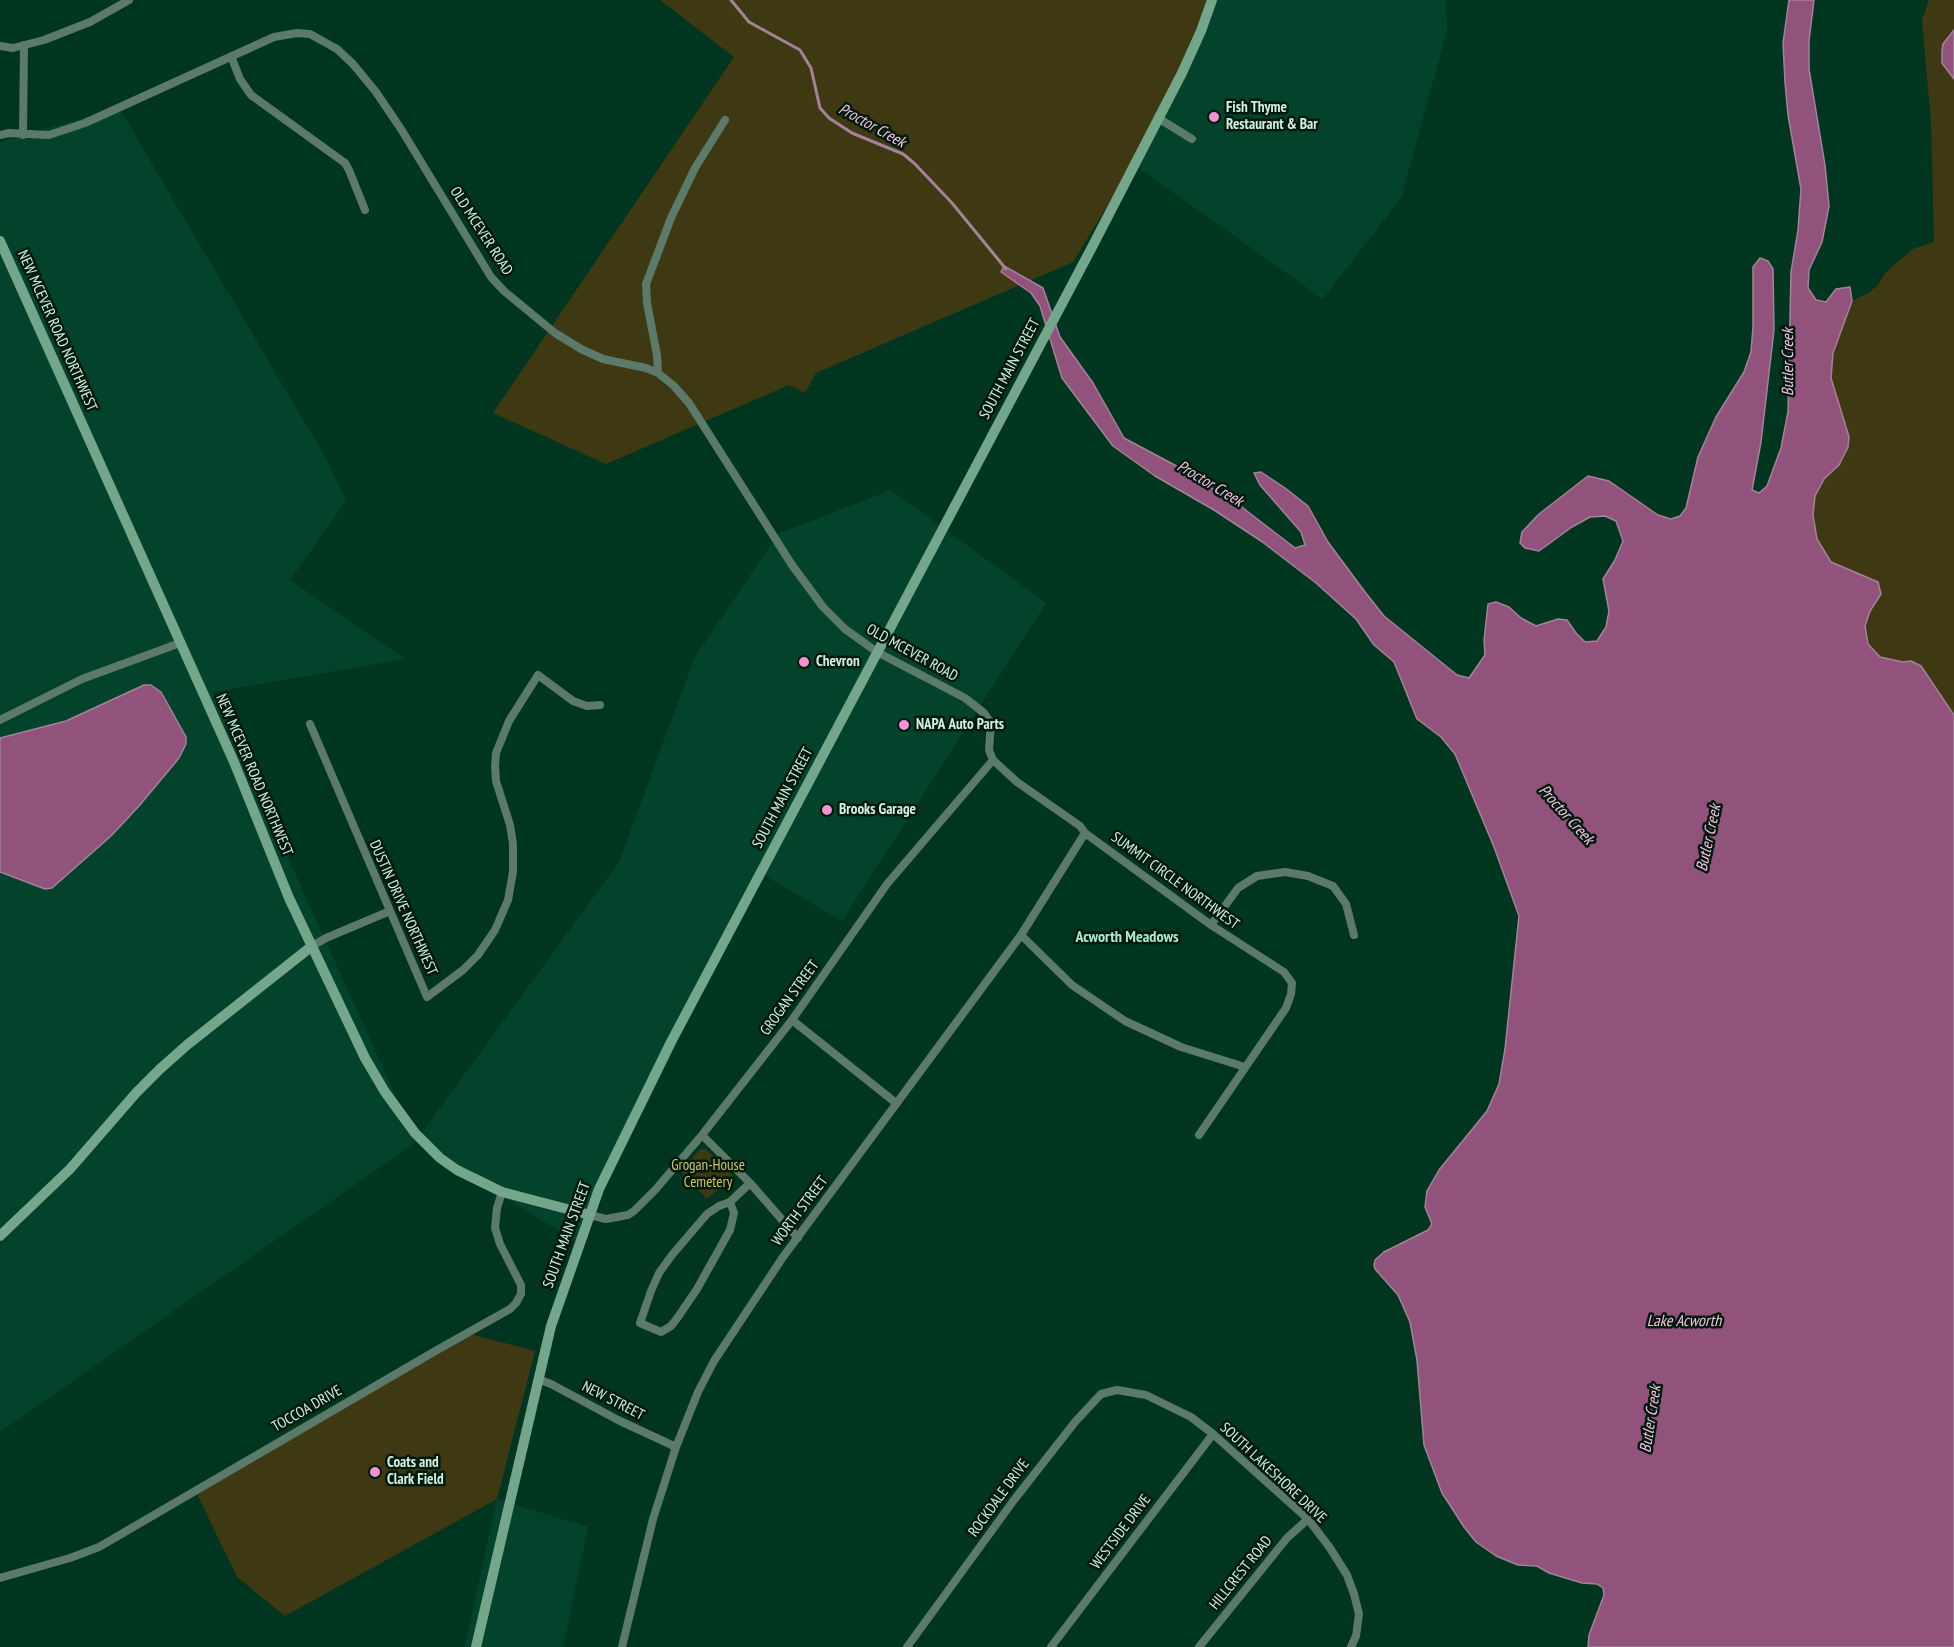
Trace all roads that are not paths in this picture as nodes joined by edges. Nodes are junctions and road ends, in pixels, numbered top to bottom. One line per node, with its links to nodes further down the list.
1 (129, 0): 3 (street)
2 (1212, 0): 6 (main road, SOUTH MAIN STREET)
3 (24, 45): 4 (street); 9 (street)
4 (0, 46)
5 (231, 56): 9 (street, OLD MCEVER ROAD); 11 (street); 13 (street, OLD MCEVER ROAD)
6 (1158, 118): 10 (street); 15 (main road, SOUTH MAIN STREET)
7 (724, 120): 13 (street)
8 (0, 135): 9 (street, OLD MCEVER ROAD)
9 (23, 135)
10 (1191, 139)
11 (364, 210)
12 (0, 241): 14 (main road, NEW MCEVER ROAD NORTHWEST)
13 (658, 373): 15 (street, OLD MCEVER ROAD)
14 (180, 643): 17 (street); 25 (main road, NEW MCEVER ROAD NORTHWEST)
15 (877, 652): 19 (street, OLD MCEVER ROAD); 34 (main road, SOUTH MAIN STREET)
16 (600, 705): 21 (street, DUSTIN DRIVE NORTHWEST)
17 (0, 720)
18 (310, 724): 21 (street, DUSTIN DRIVE NORTHWEST)
19 (993, 760): 20 (street, SUMMIT CIRCLE NORTHWEST); 26 (street, GROGAN STREET)
20 (1085, 833): 22 (street, SUMMIT CIRCLE NORTHWEST); 23 (street, WORTH STREET)
21 (390, 911): 25 (street)
22 (1211, 924): 24 (street); 27 (street, SUMMIT CIRCLE NORTHWEST)
23 (1021, 935): 27 (street); 28 (street, WORTH STREET)
24 (1354, 935)
25 (312, 946): 32 (main road, NEW MCEVER ROAD NORTHWEST); 35 (main road)
26 (792, 1020): 28 (street); 29 (street, GROGAN STREET)
27 (1245, 1067): 30 (street, SUMMIT CIRCLE NORTHWEST)
28 (896, 1103): 36 (street, WORTH STREET)
29 (702, 1135): 31 (street); 34 (street, GROGAN STREET)
30 (1199, 1135)
31 (750, 1183): 33 (street); 36 (street)
32 (502, 1192): 34 (main road, NEW MCEVER ROAD NORTHWEST); 42 (street, TOCCOA DRIVE)
33 (730, 1202): 33 (street)
34 (590, 1215): 37 (main road, SOUTH MAIN STREET)
35 (0, 1236)
36 (798, 1238): 40 (street, WORTH STREET)
37 (538, 1379): 40 (street, NEW STREET); 43 (main road, SOUTH MAIN STREET)
38 (1130, 1392): 39 (street, SOUTH LAKESHORE DRIVE); 45 (street, ROCKDALE DRIVE)
39 (1213, 1434): 41 (street, SOUTH LAKESHORE DRIVE); 46 (street, WESTSIDE DRIVE)
40 (676, 1447): 44 (street, WORTH STREET)
41 (1308, 1519): 47 (street, HILLCREST ROAD); 48 (street, SOUTH LAKESHORE DRIVE)
42 (0, 1578)
43 (476, 1647)
44 (622, 1647)
45 (907, 1647)
46 (1051, 1647)
47 (1199, 1647)
48 (1351, 1647)

